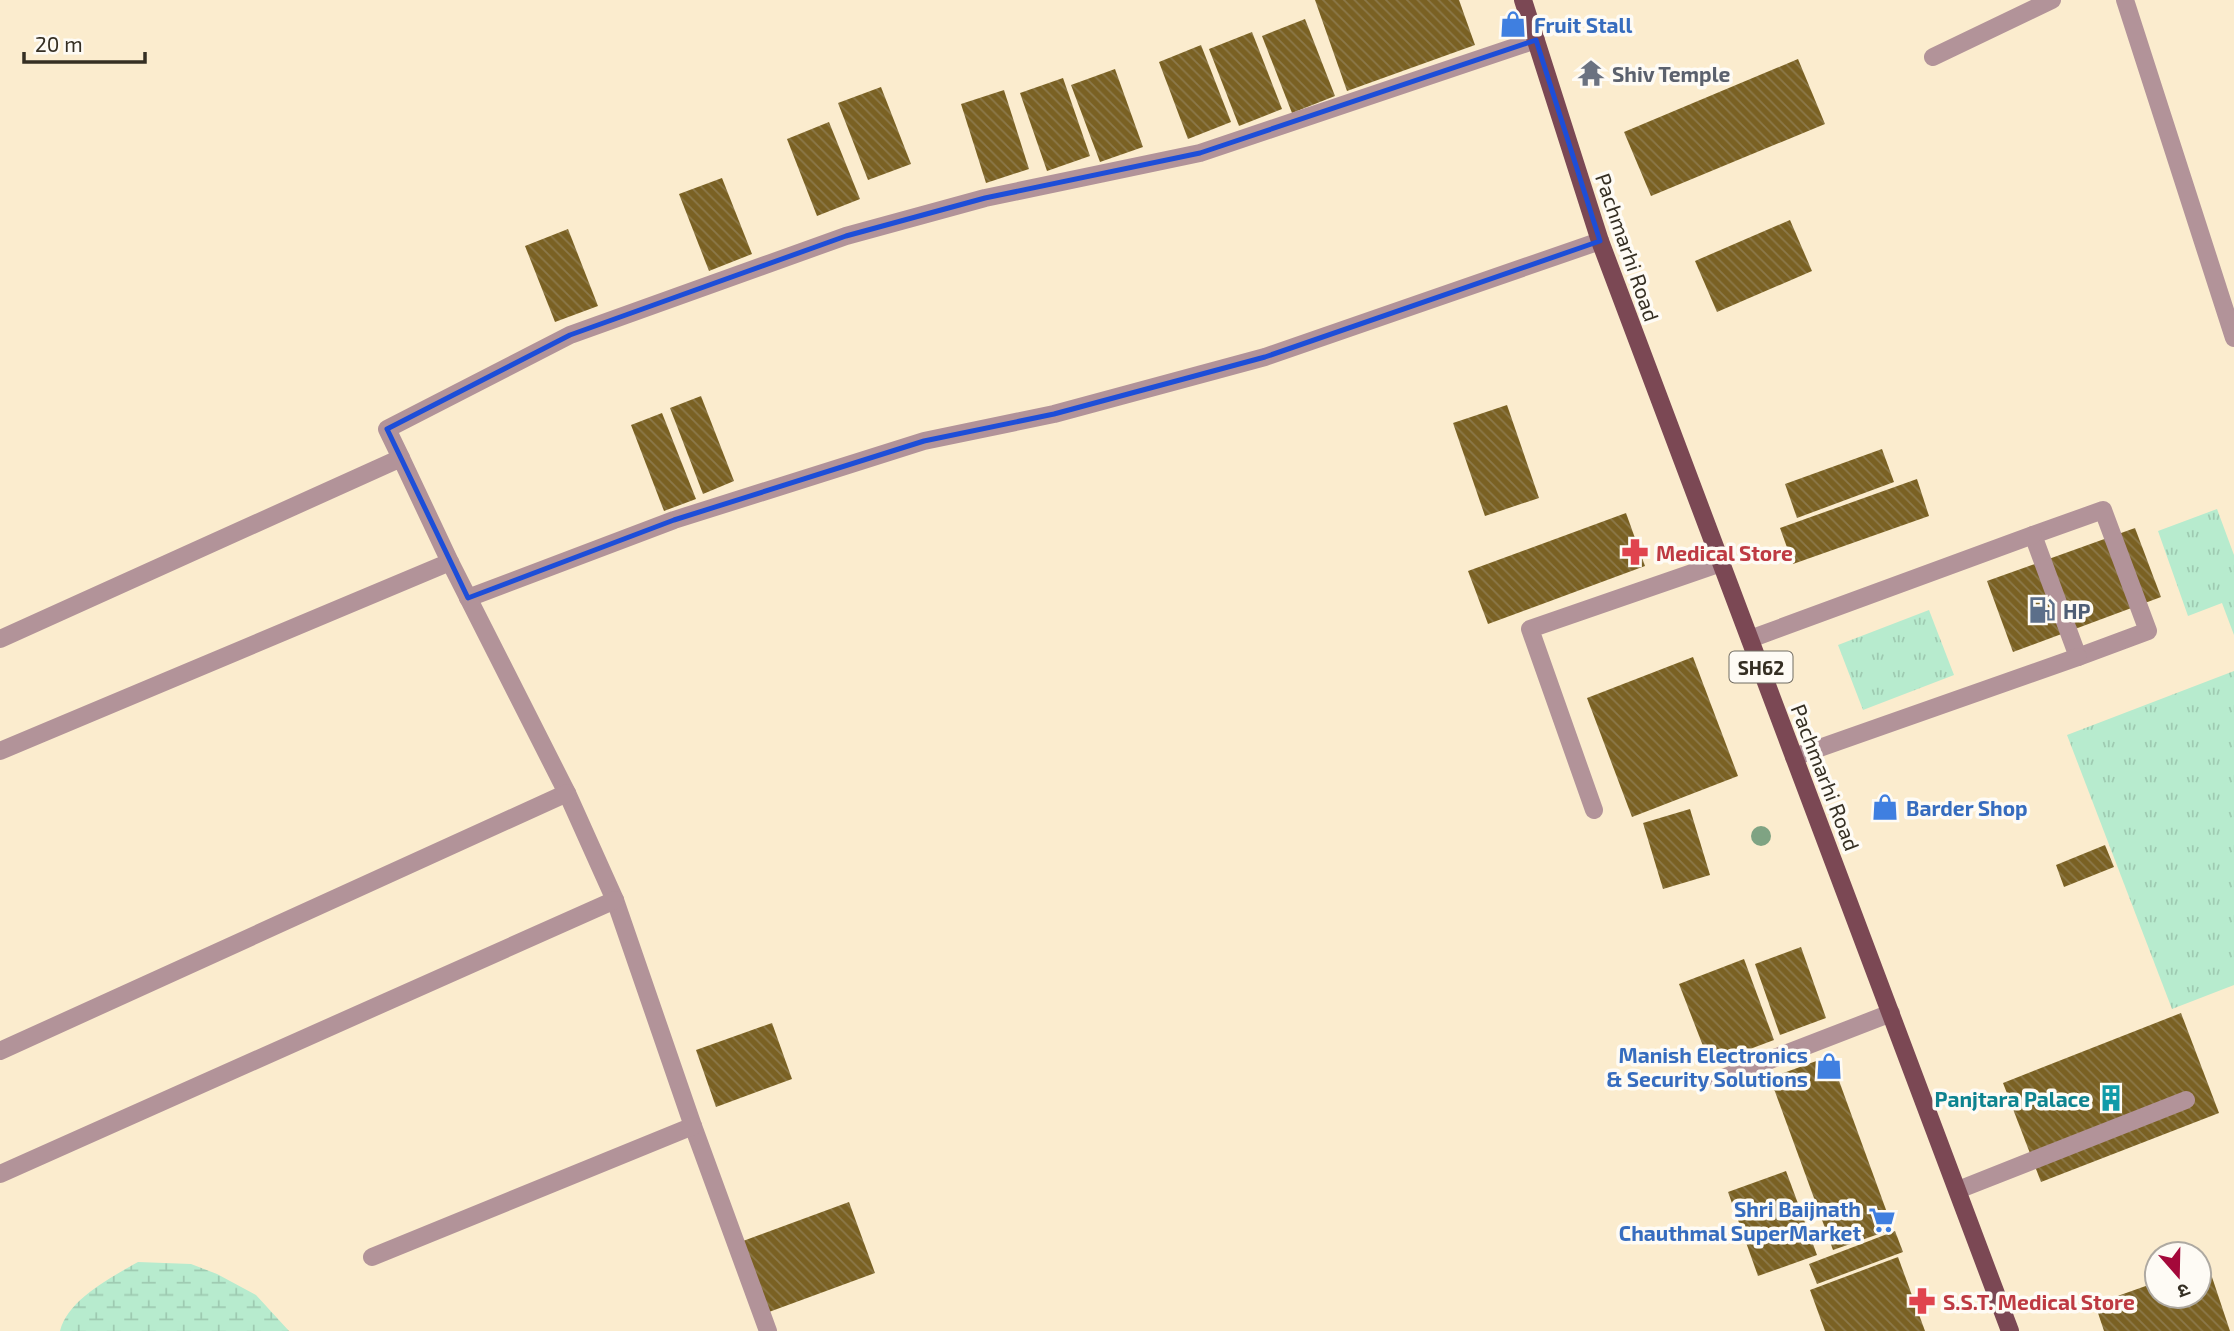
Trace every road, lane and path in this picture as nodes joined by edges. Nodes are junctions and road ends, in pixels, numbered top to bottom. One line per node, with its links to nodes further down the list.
1 (1523, 0): 4 (main road, Pachmarhi Road / SH62)
2 (2052, 0): 5 (street)
3 (2125, 0): 7 (street)
4 (1535, 40): 6 (main road, Pachmarhi Road / SH62); 8 (street)
5 (1933, 57)
6 (1600, 242): 11 (main road, Pachmarhi Road / SH62); 12 (street)
7 (2234, 338)
8 (401, 458): 10 (street); 13 (street)
9 (2033, 535): 14 (street); 15 (street); 15 (street)
10 (450, 562): 12 (street); 16 (street)
11 (1721, 563): 14 (main road, Pachmarhi Road / SH62); 19 (street)
12 (468, 598): 18 (street)
13 (0, 639)
14 (1750, 639): 17 (main road, Pachmarhi Road / SH62)
15 (2078, 657): 17 (street)
16 (0, 751)
17 (1794, 757): 21 (main road, Pachmarhi Road / SH62)
18 (567, 793): 20 (street); 22 (street)
19 (1594, 810)
20 (615, 900): 25 (street); 26 (street)
21 (1891, 1013): 23 (street); 27 (main road, Pachmarhi Road / SH62)
22 (0, 1051)
23 (1718, 1080)
24 (2186, 1100): 27 (street)
25 (693, 1126): 28 (street); 29 (street)
26 (0, 1174)
27 (1958, 1190): 30 (main road, Pachmarhi Road / SH62)
28 (372, 1257)
29 (768, 1331)
30 (2010, 1331)

